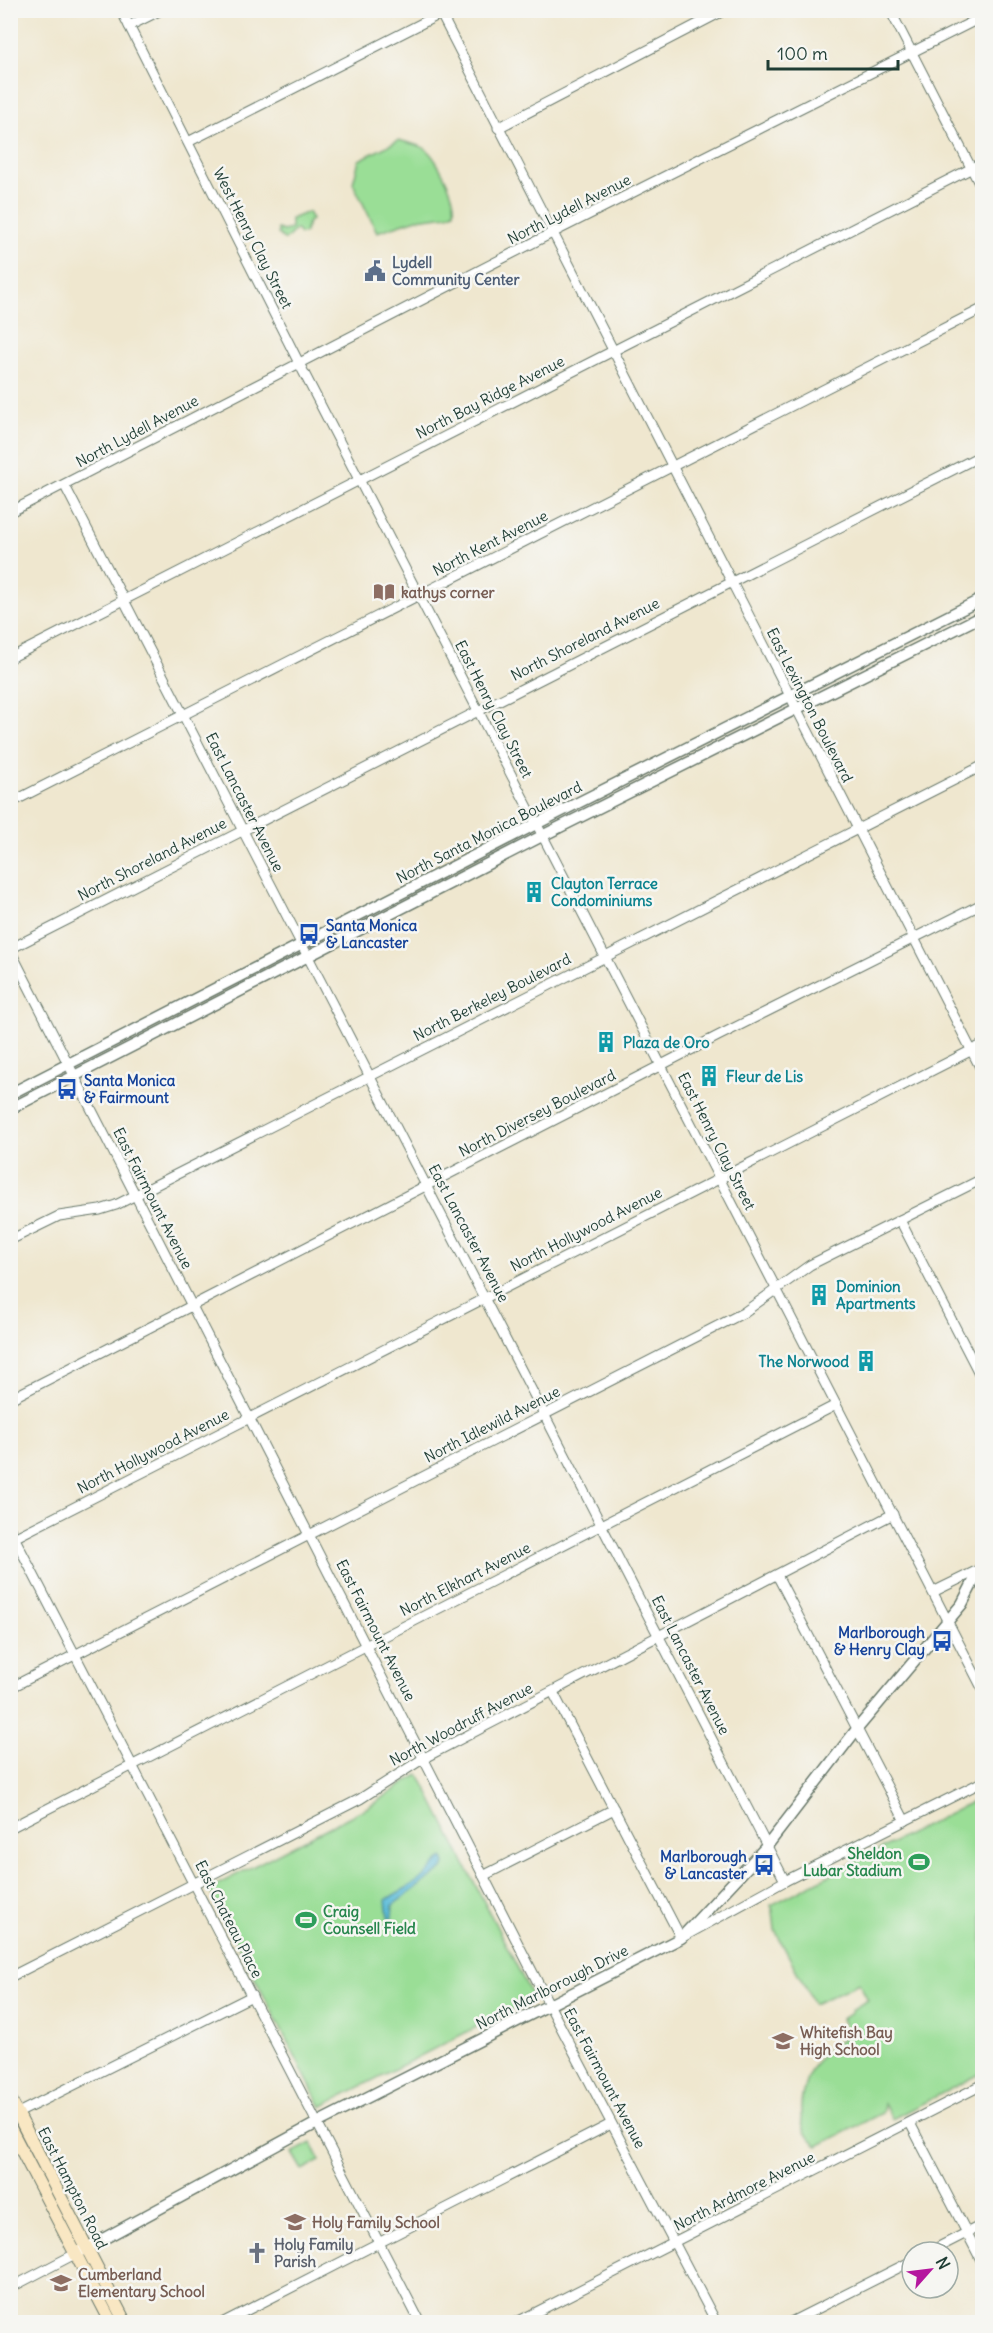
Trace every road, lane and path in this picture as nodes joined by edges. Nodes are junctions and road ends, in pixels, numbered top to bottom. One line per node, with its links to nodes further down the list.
1 (121, 10): 7 (street, West Henry Clay Street)
2 (161, 10): 7 (street)
3 (725, 10): 9 (street)
4 (890, 10): 8 (street)
5 (445, 12): 9 (street, East Lexington Boulevard); 10 (street)
6 (982, 18): 8 (street, North Lydell Avenue)
7 (129, 26): 10 (street, West Henry Clay Street)
8 (912, 52): 12 (street); 14 (street, North Lydell Avenue)
9 (498, 128): 14 (street, East Lexington Boulevard)
10 (188, 142): 17 (street, West Henry Clay Street)
11 (982, 163): 12 (street, North Bay Ridge Avenue)
12 (972, 168): 13 (street); 16 (street, North Bay Ridge Avenue)
13 (982, 189)
14 (552, 233): 16 (street, East Lexington Boulevard); 17 (street, North Lydell Avenue)
15 (982, 309): 19 (street, North Kent Avenue)
16 (612, 352): 19 (street, East Lexington Boulevard); 20 (street, North Bay Ridge Avenue)
17 (299, 363): 20 (street, West Henry Clay Street); 21 (street, North Lydell Avenue)
18 (982, 455): 23 (street, North Shoreland Avenue)
19 (672, 467): 23 (street, East Lexington Boulevard); 24 (street, North Kent Avenue)
20 (360, 479): 24 (street, East Henry Clay Street); 25 (street, North Bay Ridge Avenue)
21 (65, 486): 22 (street, North Lydell Avenue); 25 (street, East Lancaster Avenue)
22 (10, 512)
23 (730, 582): 29 (street, East Lexington Boulevard); 30 (street, North Shoreland Avenue)
24 (419, 595): 30 (street, East Henry Clay Street); 32 (street, North Kent Avenue)
25 (125, 599): 28 (street, North Bay Ridge Avenue); 32 (street, East Lancaster Avenue)
26 (982, 599): 29 (street, North Santa Monica Boulevard)
27 (982, 616): 31 (street, North Santa Monica Boulevard)
28 (10, 658)
29 (789, 697): 31 (street, East Lexington Boulevard); 35 (street, North Santa Monica Boulevard)
30 (478, 710): 35 (street, East Henry Clay Street); 37 (street, North Shoreland Avenue)
31 (796, 710): 36 (street, East Lexington Boulevard); 38 (street, North Santa Monica Boulevard)
32 (183, 714): 34 (street, North Kent Avenue); 37 (street, East Lancaster Avenue)
33 (982, 766): 36 (street, North Berkeley Boulevard)
34 (10, 803)
35 (536, 824): 38 (street, East Henry Clay Street); 41 (street, North Santa Monica Boulevard)
36 (857, 829): 40 (street, East Lexington Boulevard); 43 (street, North Berkeley Boulevard)
37 (243, 830): 41 (street, East Lancaster Avenue); 42 (street, North Shoreland Avenue)
38 (542, 836): 43 (street, East Henry Clay Street); 44 (street, North Santa Monica Boulevard)
39 (982, 904): 40 (street, North Diversey Boulevard)
40 (914, 939): 46 (street, East Lexington Boulevard); 48 (street, North Diversey Boulevard)
41 (301, 945): 44 (street, East Lancaster Avenue); 47 (street, North Santa Monica Boulevard)
42 (10, 949): 47 (street, East Fairmount Avenue)
43 (604, 956): 48 (street, East Henry Clay Street); 51 (street, North Berkeley Boulevard)
44 (307, 957): 50 (street, North Santa Monica Boulevard); 51 (street, East Lancaster Avenue)
45 (982, 1045): 46 (street, North Hollywood Avenue)
46 (972, 1050): 49 (street, East Lexington Boulevard); 54 (street, North Hollywood Avenue)
47 (68, 1064): 50 (street, East Fairmount Avenue); 52 (street, North Santa Monica Boulevard)
48 (661, 1066): 54 (street, East Henry Clay Street); 56 (street, North Diversey Boulevard)
49 (982, 1071)
50 (74, 1076): 53 (street, North Santa Monica Boulevard); 57 (street, East Fairmount Avenue)
51 (369, 1077): 56 (street, East Lancaster Avenue); 57 (street, North Berkeley Boulevard)
52 (10, 1094)
53 (10, 1109)
54 (719, 1178): 60 (street, East Henry Clay Street); 61 (street, North Hollywood Avenue)
55 (982, 1179): 58 (street, North Idlewild Avenue)
56 (428, 1186): 61 (street, East Lancaster Avenue); 62 (street, North Diversey Boulevard)
57 (135, 1195): 59 (street, North Berkeley Boulevard); 62 (street, East Fairmount Avenue)
58 (900, 1220): 60 (street, North Idlewild Avenue); 63 (street)
59 (10, 1240)
60 (777, 1289): 65 (street, East Henry Clay Street); 66 (street, North Idlewild Avenue)
61 (485, 1297): 66 (street, East Lancaster Avenue); 67 (street, North Hollywood Avenue)
62 (192, 1307): 64 (street, North Diversey Boulevard); 67 (street, East Fairmount Avenue)
63 (982, 1379)
64 (10, 1399)
65 (836, 1405): 68 (street, East Henry Clay Street); 69 (street, North Elkhart Avenue)
66 (545, 1414): 69 (street, East Lancaster Avenue); 71 (street, North Idlewild Avenue)
67 (250, 1419): 70 (street, North Hollywood Avenue); 71 (street, East Fairmount Avenue)
68 (893, 1514): 73 (street, North Woodruff Avenue); 74 (street, East Henry Clay Street)
69 (602, 1526): 76 (street, East Lancaster Avenue); 77 (street, North Elkhart Avenue)
70 (12, 1535): 78 (street, East Chateau Place)
71 (310, 1535): 77 (street, East Fairmount Avenue); 78 (street, North Idlewild Avenue)
72 (981, 1567): 74 (street); 75 (street, North Marlborough Drive)
73 (777, 1575): 76 (street, North Woodruff Avenue); 82 (street)
74 (933, 1592): 75 (street, East Henry Clay Street)
75 (948, 1621): 80 (street, East Henry Clay Street); 82 (street, North Marlborough Drive)
76 (660, 1636): 81 (street, North Woodruff Avenue); 89 (street, East Lancaster Avenue)
77 (368, 1646): 83 (street, East Fairmount Avenue); 84 (street, North Elkhart Avenue)
78 (76, 1655): 79 (street, North Idlewild Avenue); 84 (street, East Chateau Place)
79 (10, 1688)
80 (982, 1688)
81 (553, 1692): 83 (street, North Woodruff Avenue); 86 (street)
82 (857, 1729): 87 (street); 89 (street, North Marlborough Drive)
83 (424, 1758): 90 (street, East Fairmount Avenue); 92 (street, North Woodruff Avenue)
84 (133, 1766): 88 (street, North Elkhart Avenue); 92 (street, East Chateau Place)
85 (982, 1782): 87 (street)
86 (614, 1809): 90 (street); 93 (street)
87 (905, 1821): 91 (street)
88 (10, 1828)
89 (767, 1846): 91 (street, East Lancaster Avenue); 93 (street, North Marlborough Drive)
90 (485, 1875): 96 (street, East Fairmount Avenue)
91 (785, 1881): 93 (street)
92 (193, 1883): 94 (street, North Woodruff Avenue); 95 (street, East Chateau Place)
93 (681, 1938): 96 (street, North Marlborough Drive)
94 (10, 1977)
95 (252, 1996): 99 (street); 100 (street, East Chateau Place)
96 (550, 2005): 100 (street, North Marlborough Drive); 102 (street, East Fairmount Avenue)
97 (982, 2085): 101 (street, North Ardmore Avenue)
98 (10, 2099): 99 (main road, East Hampton Road)
99 (14, 2115): 109 (main road, East Hampton Road)
100 (317, 2123): 107 (street, East Chateau Place); 109 (street, North Marlborough Drive)
101 (910, 2123): 105 (street); 108 (street, North Ardmore Avenue)
102 (611, 2124): 107 (street); 108 (street, East Fairmount Avenue)
103 (10, 2128): 110 (main road, East Hampton Road)
104 (982, 2225): 105 (street)
105 (967, 2233): 106 (street); 111 (street)
106 (953, 2240)
107 (379, 2242): 116 (street); 117 (street, East Chateau Place)
108 (675, 2243): 118 (street, North Ardmore Avenue); 119 (street, East Fairmount Avenue)
109 (87, 2247): 110 (street, North Marlborough Drive); 115 (main road, East Hampton Road)
110 (75, 2254): 113 (street, North Marlborough Drive); 114 (main road, East Hampton Road)
111 (982, 2262)
112 (900, 2267): 120 (street)
113 (10, 2288)
114 (111, 2322)
115 (125, 2322)
116 (224, 2322)
117 (420, 2322)
118 (518, 2322)
119 (716, 2322)
120 (791, 2322)

